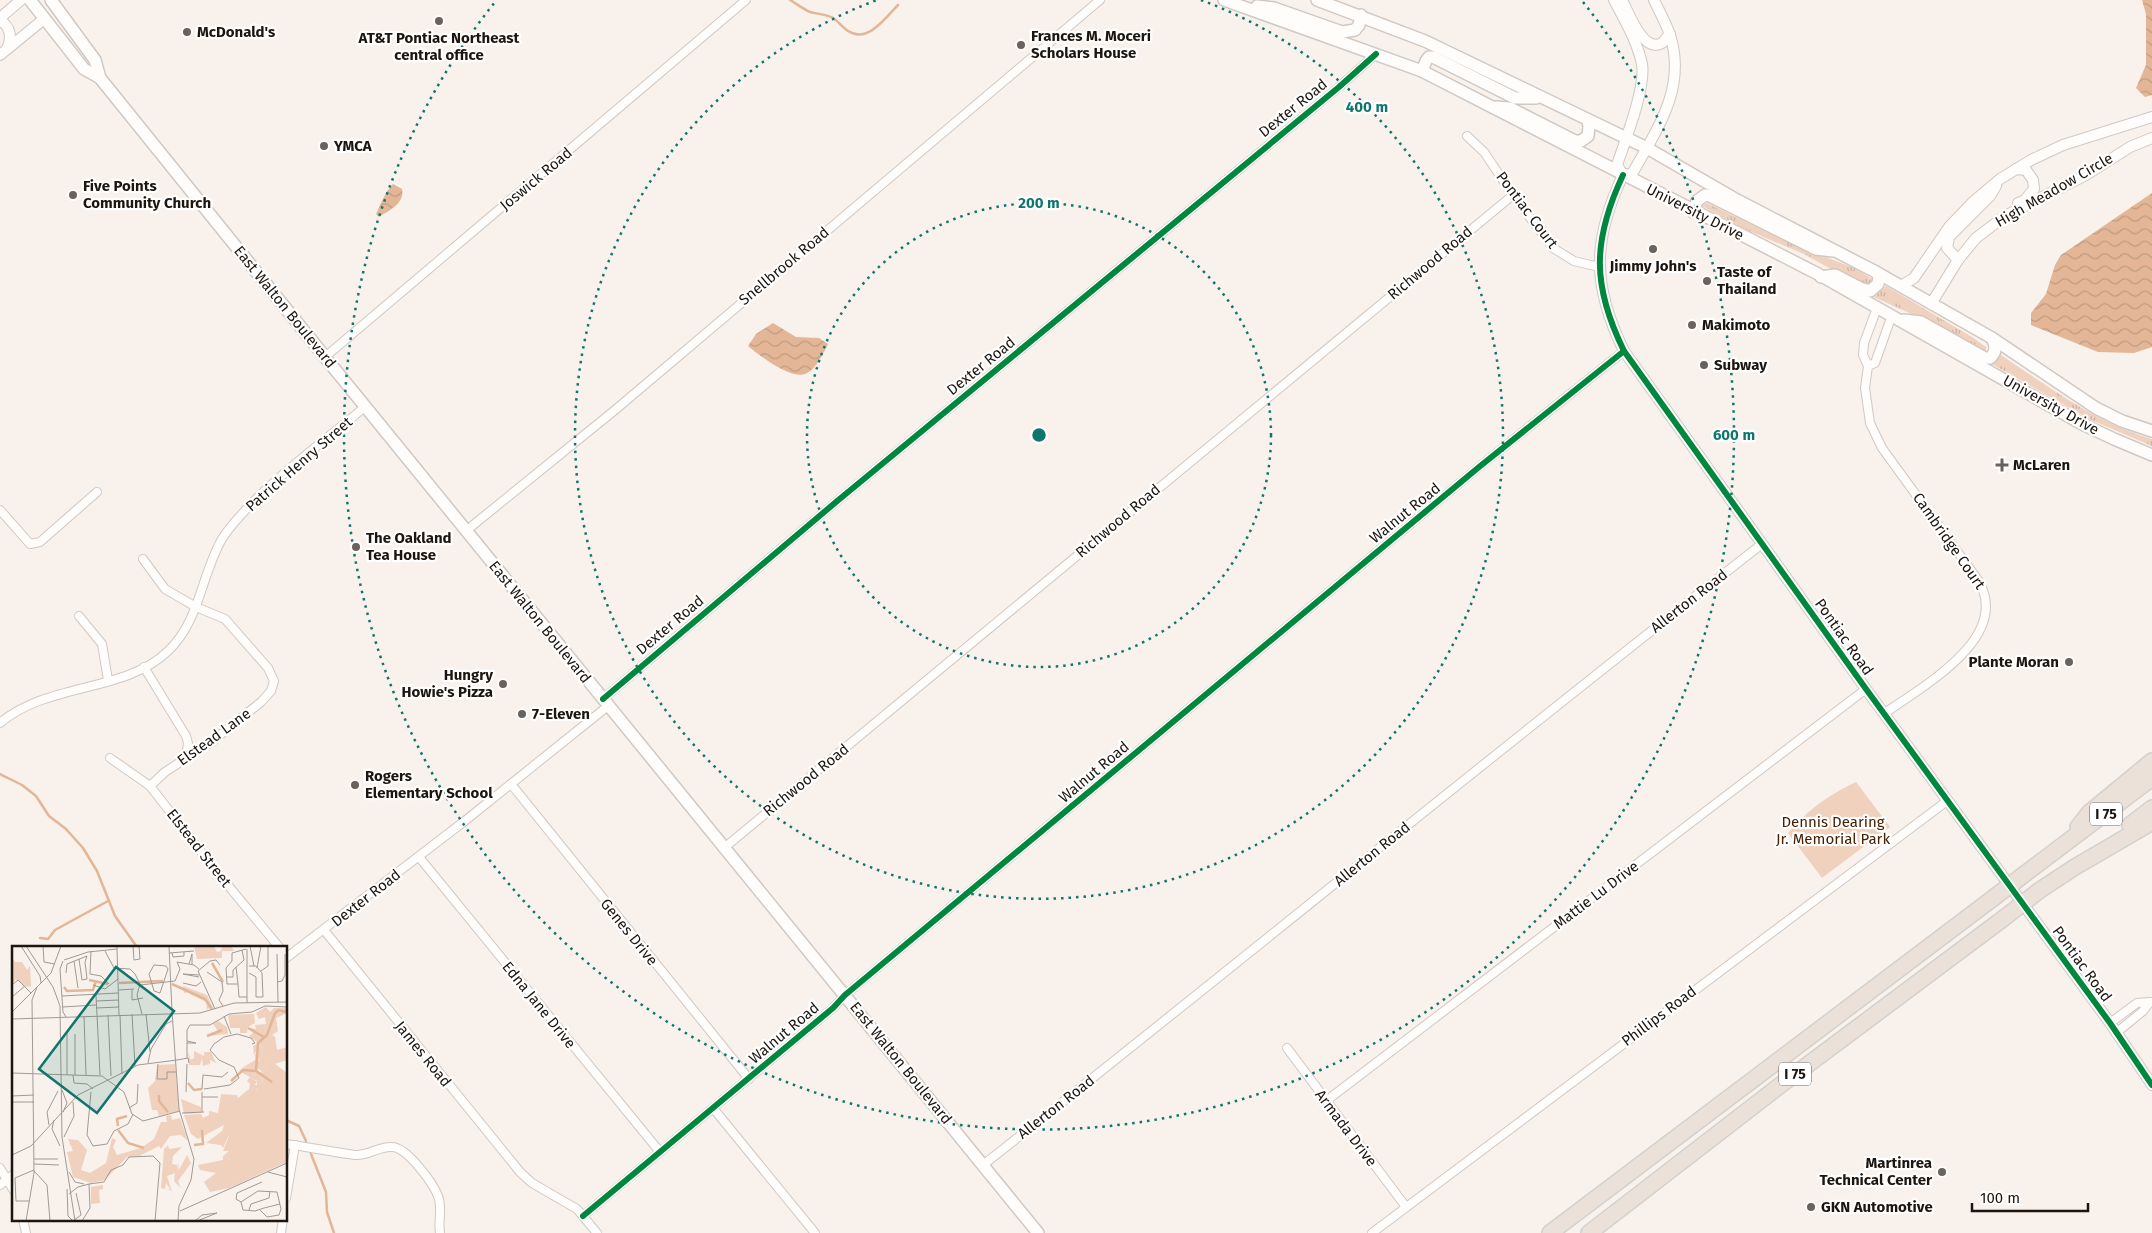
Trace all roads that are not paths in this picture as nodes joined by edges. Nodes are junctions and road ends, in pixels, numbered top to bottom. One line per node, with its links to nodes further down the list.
1 (21, 0): 13 (street)
2 (30, 0): 14 (main road, East Walton Boulevard)
3 (746, 0): 45 (street, Joswick Road)
4 (1100, 0): 52 (street, Snellbrook Road)
5 (1224, 0): 11 (main road, University Drive)
6 (1317, 0): 12 (main road, University Drive)
7 (1614, 0): 26 (street)
8 (1622, 0): 15 (street)
9 (1654, 0): 15 (street)
10 (57, 2): 14 (main road); 19 (main road, East Walton Boulevard)
11 (1235, 4): 12 (main road); 17 (main road, University Drive)
12 (1361, 16): 20 (main road, University Drive)
13 (0, 19): 16 (street)
14 (44, 19): 16 (street); 19 (main road, East Walton Boulevard)
15 (1670, 34): 27 (street)
16 (3, 53)
17 (1376, 54): 18 (main road, University Drive); 60 (street, Dexter Road)
18 (1422, 71): 20 (main road); 21 (main road, University Drive)
19 (100, 78): 45 (main road, East Walton Boulevard)
20 (1541, 98): 23 (main road, University Drive)
21 (1489, 106): 23 (main road); 29 (main road, University Drive)
22 (2152, 117): 28 (street, High Meadow Circle)
23 (1588, 120): 26 (main road, University Drive)
24 (1466, 136): 31 (street, Pontiac Court)
25 (2152, 138): 33 (street, High Meadow Circle)
26 (1626, 139): 27 (main road, University Drive); 29 (street)
27 (1646, 148): 29 (street); 34 (main road, University Drive)
28 (2016, 169): 30 (street, High Meadow Circle); 33 (street)
29 (1623, 175): 32 (main road, University Drive); 36 (street, Pontiac Road)
30 (2000, 179): 35 (street); 39 (street, High Meadow Circle)
31 (1513, 195): 36 (street, Pontiac Court); 72 (street, Richwood Road)
32 (1693, 212): 34 (main road); 38 (main road, University Drive)
33 (1976, 238): 35 (street, High Meadow Circle)
34 (1840, 252): 37 (main road, University Drive)
35 (1958, 260): 40 (street, High Meadow Circle)
36 (1599, 267): 44 (street, Pontiac Road)
37 (1876, 272): 38 (main road); 39 (main road, University Drive)
38 (1821, 276): 41 (main road, University Drive)
39 (1900, 286): 40 (main road, University Drive)
40 (1931, 304): 43 (main road, University Drive)
41 (1878, 308): 42 (main road, University Drive); 46 (street, Cambridge Court)
42 (1896, 318): 43 (main road); 46 (street, Cambridge Court); 49 (main road, University Drive)
43 (1992, 338): 48 (main road, University Drive)
44 (1624, 351): 53 (street, Pontiac Road); 79 (street, Walnut Road)
45 (325, 357): 47 (main road, East Walton Boulevard)
46 (1868, 366): 61 (street, Cambridge Court)
47 (366, 406): 52 (main road, East Walton Boulevard); 55 (street, Patrick Henry Street)
48 (2152, 431)
49 (2152, 454)
50 (97, 492): 51 (street)
51 (0, 510)
52 (467, 530): 60 (main road, East Walton Boulevard)
53 (1762, 544): 59 (street, Pontiac Road); 89 (street, Allerton Road)
54 (143, 559): 55 (street)
55 (196, 607): 57 (street, Patrick Henry Street); 63 (street, Elstead Lane)
56 (79, 616): 58 (street)
57 (144, 667): 58 (street, Patrick Henry Street); 63 (street)
58 (108, 680): 62 (street, Patrick Henry Street)
59 (1866, 689): 61 (street, Pontiac Road); 85 (street, Mattie Lu Drive)
60 (605, 703): 67 (street, Dexter Road); 72 (main road, East Walton Boulevard)
61 (1885, 714): 69 (street, Pontiac Road)
62 (0, 723)
63 (186, 757): 68 (street, Elstead Lane)
64 (110, 758): 68 (street, Elstead Street)
65 (2152, 761): 73 (highway)
66 (2152, 778): 73 (highway, I 75)
67 (511, 784): 74 (street, Dexter Road); 83 (street, Genes Drive)
68 (150, 786): 77 (street, Elstead Street)
69 (1947, 801): 80 (street, Pontiac Road); 94 (street, Phillips Road)
70 (2152, 808): 75 (highway, I 75)
71 (2152, 822): 75 (highway)
72 (724, 848): 79 (main road, East Walton Boulevard)
73 (2059, 849): 105 (highway, I 75, bridge)
74 (419, 857): 76 (street, Dexter Road); 88 (street, Edna Jane Drive)
75 (2075, 867): 106 (highway, I 75, bridge)
76 (324, 930): 78 (street, Dexter Road); 95 (street, James Road)
77 (278, 946)
78 (288, 956)
79 (845, 995): 83 (street, Walnut Road); 89 (main road, East Walton Boulevard)
80 (2110, 1023): 81 (street, Pontiac Road); 81 (street)
81 (2116, 1033): 84 (street, Pontiac Road)
82 (1287, 1048): 85 (street, Armada Drive)
83 (749, 1079): 86 (street, Walnut Road)
84 (2152, 1085)
85 (1326, 1100): 94 (street, Armada Drive)
86 (713, 1108): 88 (street, Walnut Road); 102 (street)
87 (290, 1144): 91 (street); 100 (street)
88 (660, 1152): 95 (street, Walnut Road)
89 (983, 1165): 103 (main road, East Walton Boulevard)
90 (0, 1168): 92 (street)
91 (288, 1171)
92 (11, 1177): 93 (street)
93 (0, 1185)
94 (1406, 1207): 104 (street, Phillips Road)
95 (582, 1216): 101 (street)
96 (23, 1220): 98 (street)
97 (283, 1220): 99 (street)
98 (26, 1233)
99 (281, 1233)
100 (440, 1233)
101 (597, 1233)
102 (816, 1233)
103 (1038, 1233)
104 (1372, 1233)
105 (1550, 1233)
106 (1589, 1233)

